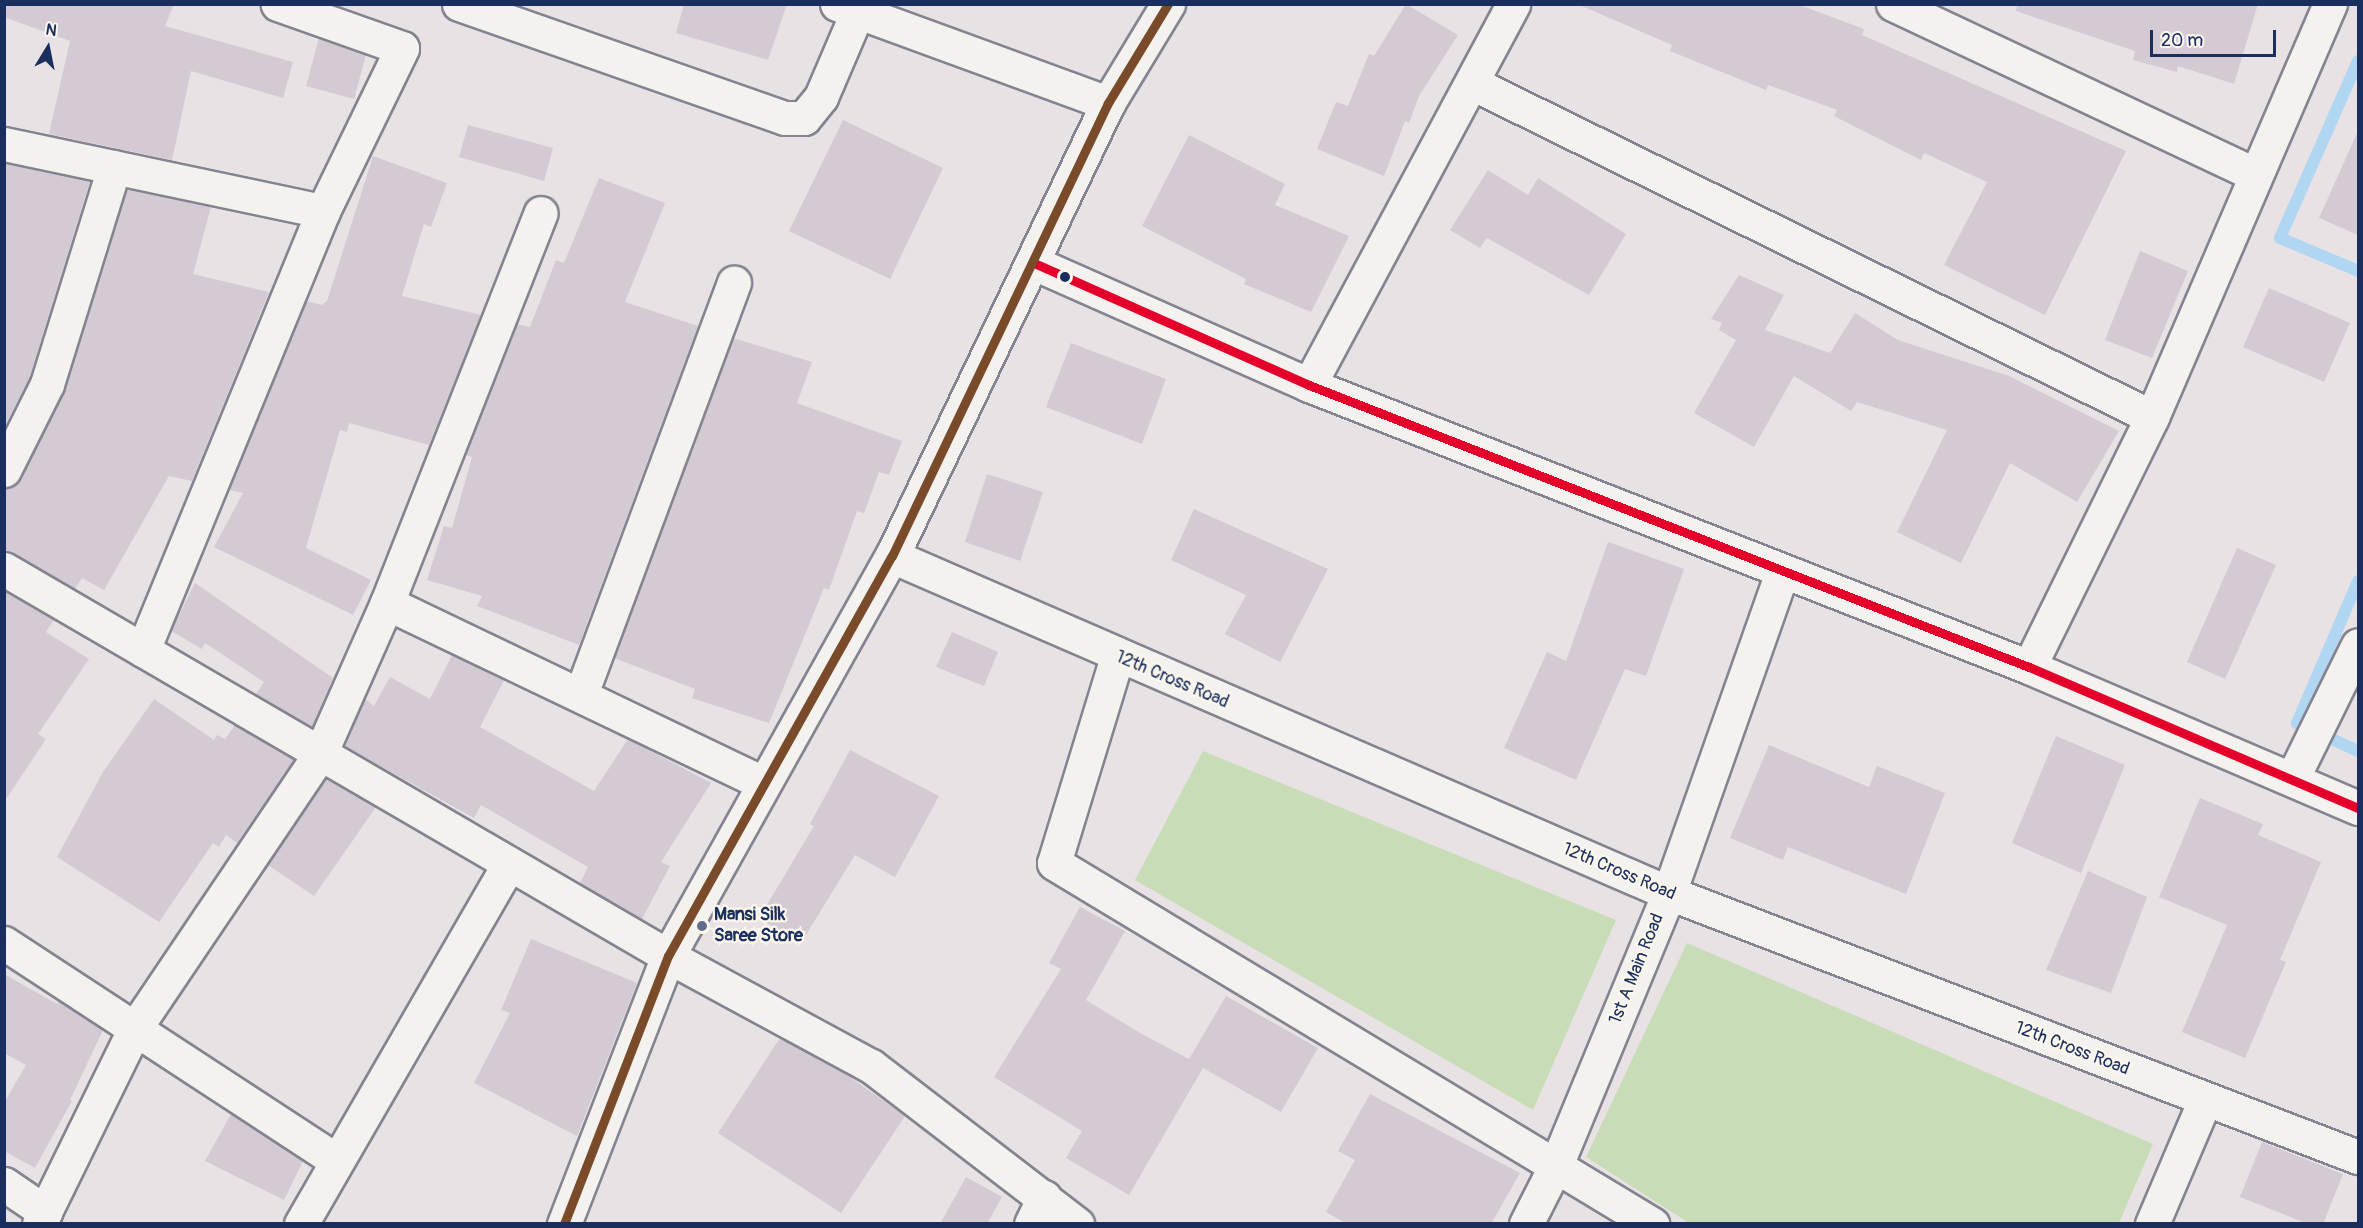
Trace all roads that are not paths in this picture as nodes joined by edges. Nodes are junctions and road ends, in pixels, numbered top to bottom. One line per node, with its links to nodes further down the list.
1 (278, 4): 13 (street)
2 (459, 4): 7 (street)
3 (1168, 4): 9 (street)
4 (1513, 4): 8 (street)
5 (1893, 4): 12 (street)
6 (2330, 4): 12 (street)
7 (847, 9): 9 (street)
8 (1474, 84): 17 (street); 18 (street)
9 (1108, 103): 15 (street)
10 (4, 144): 11 (street)
11 (114, 167): 13 (street); 19 (street)
12 (2255, 174): 18 (street)
13 (323, 211): 25 (street)
14 (541, 213): 23 (street)
15 (1034, 263): 17 (street); 20 (street)
16 (734, 282): 28 (street)
17 (1309, 385): 22 (street)
18 (2152, 417): 27 (street)
19 (4, 470)
20 (892, 556): 26 (street, 12th Cross Road); 31 (street)
21 (4, 569): 25 (street)
22 (1782, 573): 27 (street); 34 (street, 1st A Main Road)
23 (387, 603): 28 (street); 29 (street)
24 (2358, 645): 30 (street)
25 (143, 650): 29 (street)
26 (1117, 657): 34 (street, 12th Cross Road); 41 (street)
27 (2029, 667): 30 (street)
28 (581, 694): 31 (street)
29 (320, 754): 33 (street); 37 (street)
30 (2292, 779): 32 (street)
31 (762, 783): 36 (street)
32 (2358, 808)
33 (509, 864): 36 (street); 40 (street)
34 (1669, 893): 38 (street, 12th Cross Road); 41 (street, 1st A Main Road)
35 (4, 943): 37 (street)
36 (668, 957): 43 (street); 46 (street)
37 (135, 1028): 40 (street); 44 (street)
38 (2205, 1100): 39 (street, 12th Cross Road); 50 (street)
39 (2358, 1157)
40 (335, 1160): 45 (street)
41 (1557, 1163): 48 (street, 1st A Main Road); 49 (street)
42 (4, 1184): 44 (street)
43 (1037, 1210): 47 (street)
44 (42, 1218)
45 (301, 1224)
46 (564, 1224)
47 (1077, 1224)
48 (1526, 1224)
49 (1652, 1224)
50 (2152, 1224)

